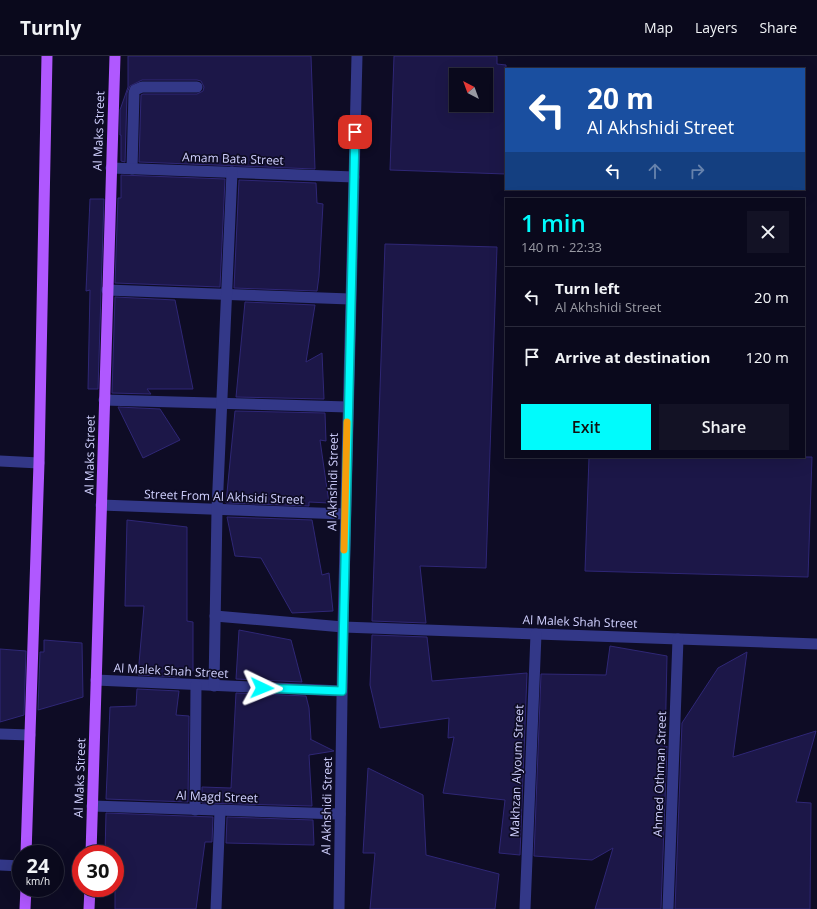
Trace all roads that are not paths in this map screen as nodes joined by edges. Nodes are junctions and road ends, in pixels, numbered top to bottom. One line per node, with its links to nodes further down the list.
1 (47, 56): 16 (main road)
2 (115, 56): 5 (main road, Al Maks Street)
3 (357, 56): 8 (street, Al Akhshidi Street)
4 (197, 87): 6 (street)
5 (111, 168): 6 (street, Amam Bata Street); 9 (main road, Al Maks Street)
6 (132, 169): 7 (street, Amam Bata Street)
7 (232, 172): 8 (street, Amam Bata Street); 10 (street)
8 (354, 177): 11 (street, Al Akhshidi Street)
9 (107, 290): 10 (street); 12 (main road, Al Maks Street)
10 (227, 294): 11 (street); 13 (street)
11 (350, 299): 14 (street, Al Akhshidi Street)
12 (104, 400): 13 (street); 17 (main road, Al Maks Street)
13 (222, 404): 14 (street); 18 (street)
14 (348, 407): 19 (street, Al Akhshidi Street)
15 (0, 461): 16 (street)
16 (39, 463): 30 (main road)
17 (101, 505): 18 (street, Street From Al Akhsidi Street); 25 (main road, Al Maks Street)
18 (217, 510): 19 (street, Street From Al Akhsidi Street); 20 (street)
19 (345, 514): 21 (street, Al Akhshidi Street)
20 (215, 616): 21 (street, Al Malek Shah Street); 27 (street)
21 (343, 627): 22 (street, Al Malek Shah Street); 28 (street, Al Akhshidi Street)
22 (536, 634): 23 (street, Al Malek Shah Street); 45 (street, Makhzan Alyoum Street)
23 (678, 639): 24 (street, Al Malek Shah Street); 46 (street, Ahmed Othman Street)
24 (817, 644)
25 (96, 680): 26 (street, Al Malek Shah Street); 31 (main road, Al Maks Street)
26 (196, 685): 27 (street, Al Malek Shah Street); 32 (street)
27 (214, 686): 28 (street, Al Malek Shah Street)
28 (342, 691): 34 (street, Al Akhshidi Street)
29 (0, 734): 30 (street)
30 (30, 735): 35 (main road)
31 (92, 806): 32 (street, Al Magd Street); 36 (main road, Al Maks Street)
32 (195, 810): 33 (street, Al Magd Street)
33 (220, 811): 34 (street, Al Magd Street); 43 (street)
34 (340, 814): 44 (street, Al Akhshidi Street)
35 (26, 845)
36 (91, 845)
37 (0, 865): 38 (street)
38 (12, 866)
39 (26, 897): 41 (main road)
40 (90, 897): 42 (main road)
41 (25, 909)
42 (89, 909)
43 (216, 909)
44 (339, 909)
45 (524, 909)
46 (668, 909)

